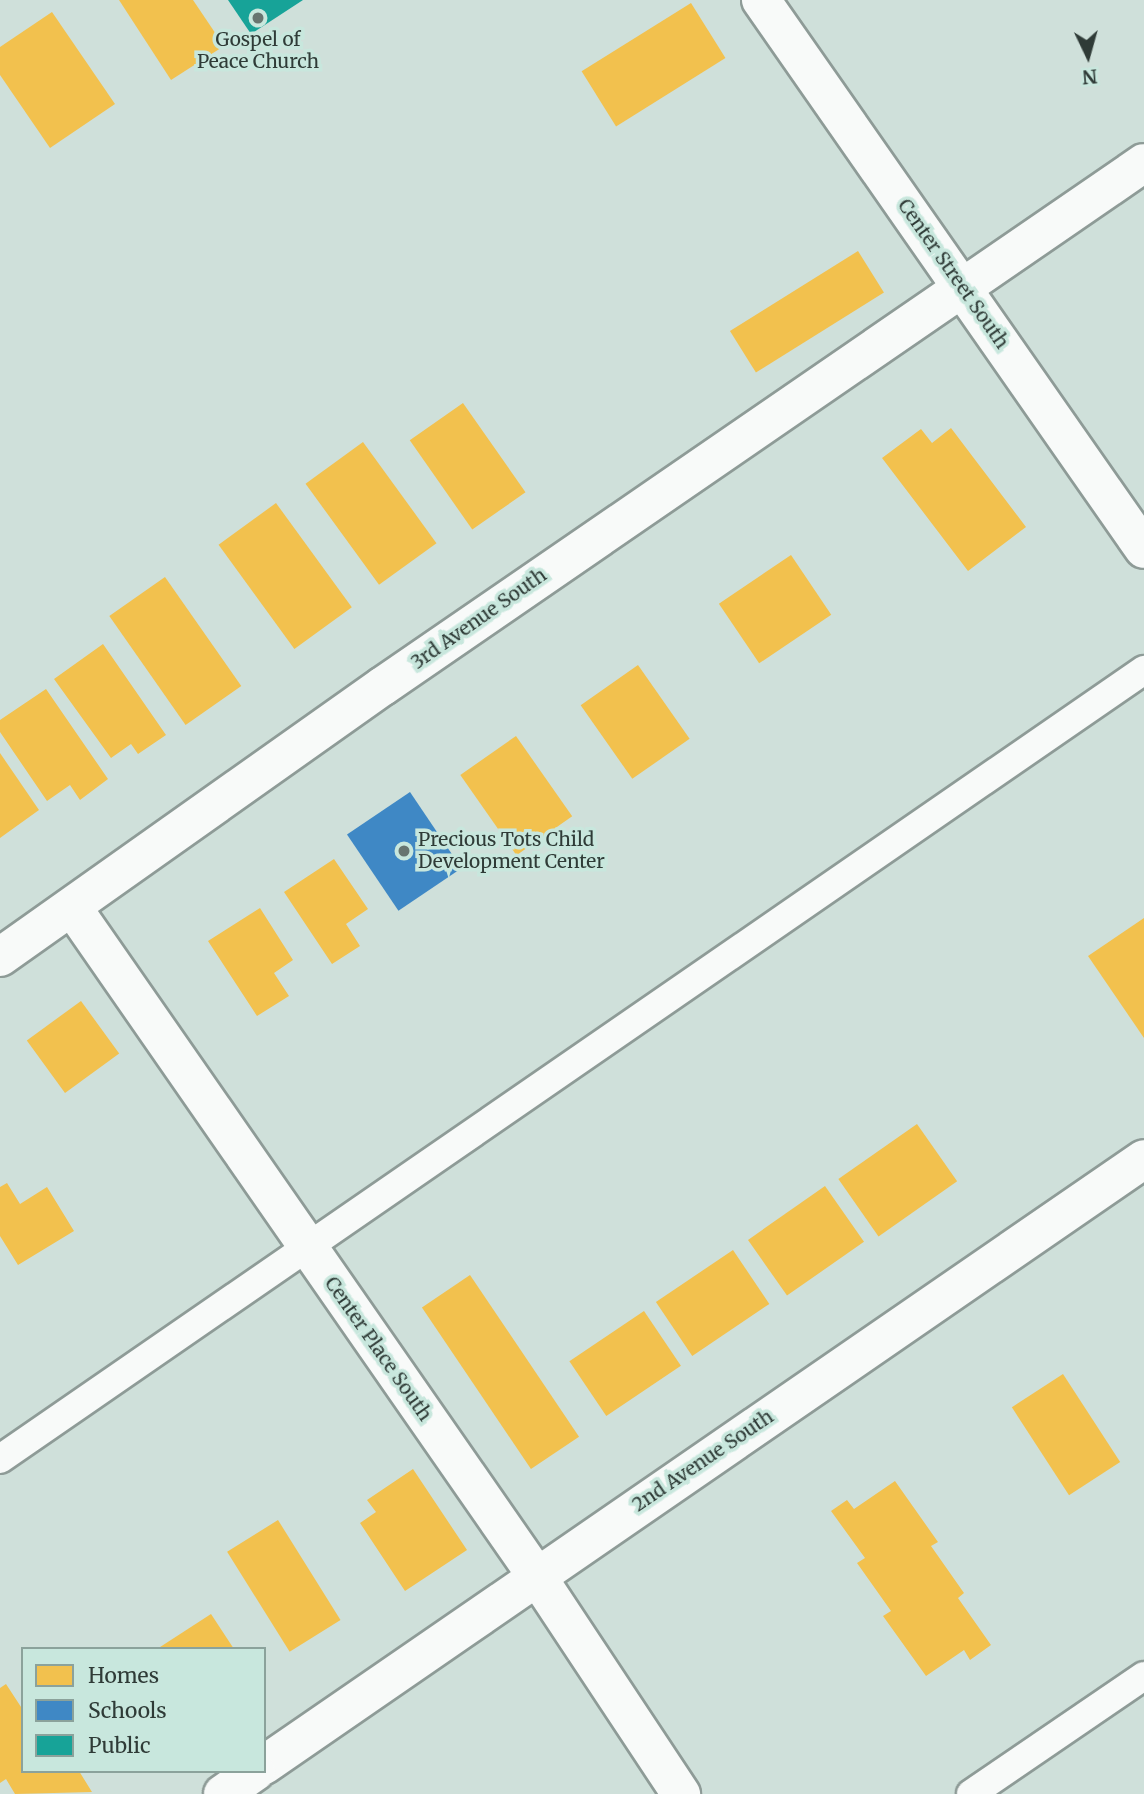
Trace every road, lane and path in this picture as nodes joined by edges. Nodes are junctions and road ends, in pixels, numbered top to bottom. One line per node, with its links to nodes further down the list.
1 (761, 0): 3 (street, Center Street South)
2 (1144, 163): 3 (street, 3rd Avenue South)
3 (962, 286): 4 (street, Center Street South); 6 (street, 3rd Avenue South)
4 (1144, 549)
5 (1144, 670): 9 (lane)
6 (72, 907): 7 (street, 3rd Avenue South); 9 (street, Center Place South)
7 (0, 957)
8 (1144, 1159): 11 (street, 2nd Avenue South)
9 (309, 1250): 10 (lane); 11 (street, Center Place South)
10 (0, 1459)
11 (536, 1575): 13 (street, 2nd Avenue South); 16 (street, Center Place South)
12 (1144, 1676): 17 (lane)
13 (266, 1764)
14 (253, 1773): 15 (street)
15 (223, 1794)
16 (681, 1794)
17 (971, 1794)

